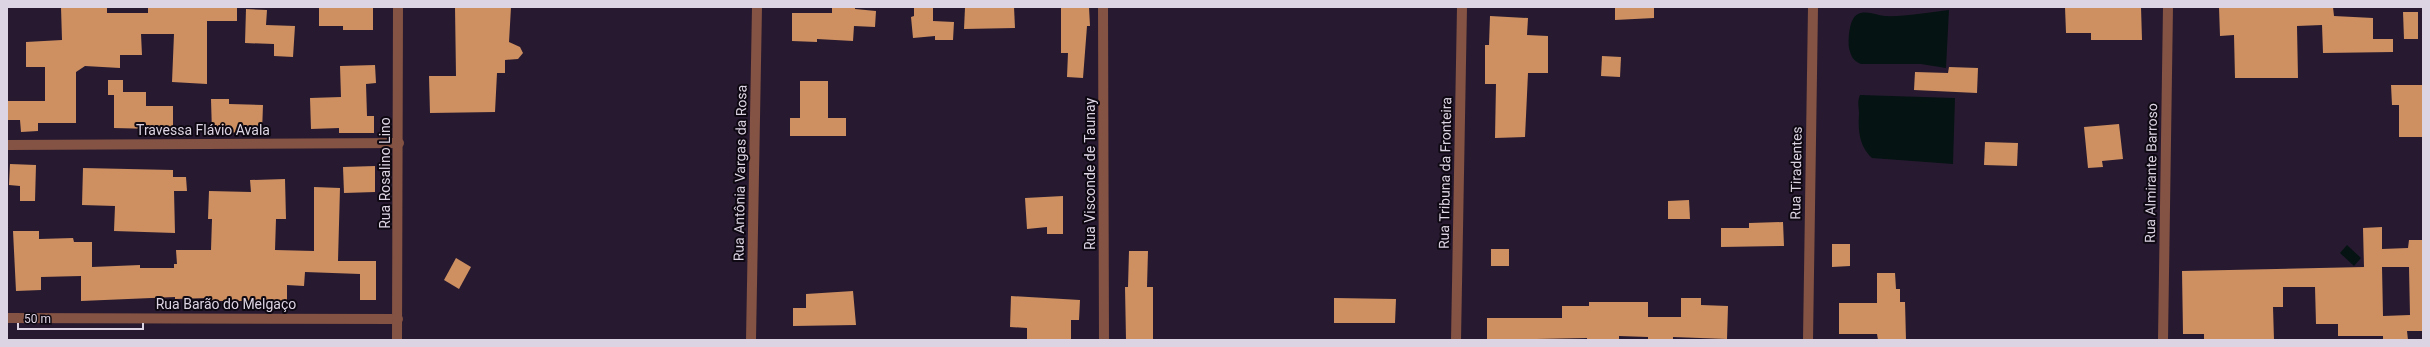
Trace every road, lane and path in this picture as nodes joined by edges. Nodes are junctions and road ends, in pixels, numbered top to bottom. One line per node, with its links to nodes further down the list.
1 (398, 7): 7 (street, Rua Rosalino Lino)
2 (757, 7): 12 (street, Rua Antônia Vargas da Rosa)
3 (1103, 7): 13 (street, Rua Visconde de Taunay)
4 (1462, 7): 14 (street, Rua Tribuna da Fronteira)
5 (1813, 7): 15 (street, Rua Tiradentes)
6 (2168, 7): 16 (street, Rua Almirante Barroso)
7 (399, 143): 8 (street, Travessa Flávio Avala); 10 (street, Rua Rosalino Lino)
8 (7, 145)
9 (7, 318): 10 (street, Rua Barão do Melgaço)
10 (398, 319): 11 (street, Rua Rosalino Lino)
11 (398, 340)
12 (751, 340)
13 (1104, 340)
14 (1456, 340)
15 (1808, 340)
16 (2163, 340)

